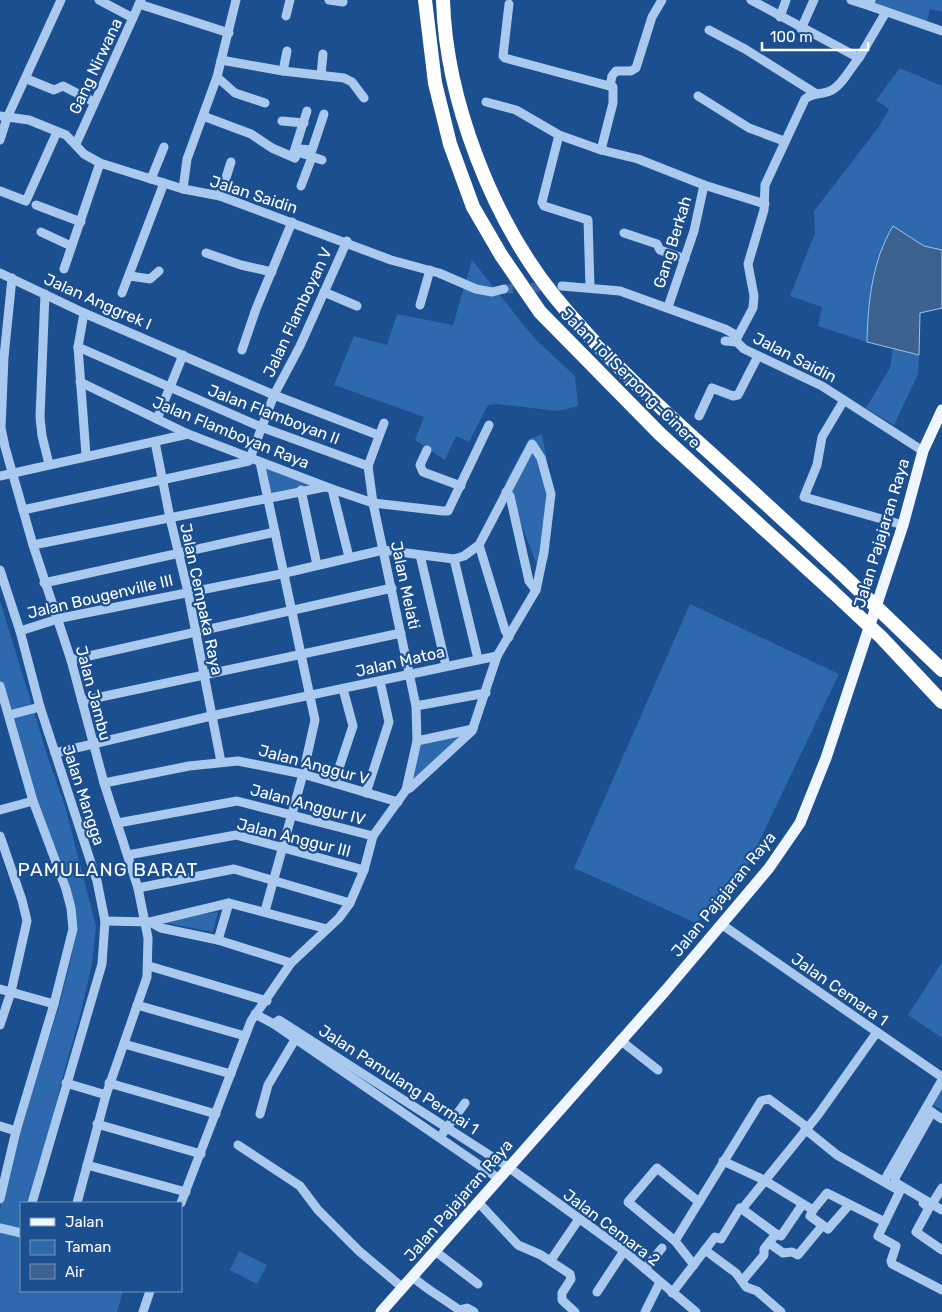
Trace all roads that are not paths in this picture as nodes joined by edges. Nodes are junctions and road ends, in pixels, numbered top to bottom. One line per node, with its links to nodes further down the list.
1 (61, 0): 32 (street)
2 (99, 0): 20 (street)
3 (236, 0): 24 (street)
4 (290, 0): 18 (street)
5 (329, 0): 14 (street)
6 (425, 0): 166 (highway, Jalan Tol Serpong–Cinere, bridge)
7 (443, 0): 157 (highway, Jalan Tol Serpong–Cinere, bridge)
8 (662, 0): 33 (street)
9 (786, 0): 19 (street)
10 (814, 0): 21 (street)
11 (851, 0): 15 (street)
12 (754, 1): 19 (street)
13 (140, 2): 20 (street, Gang Nirwana); 24 (street)
14 (343, 2)
15 (870, 3): 17 (street)
16 (509, 4): 33 (street)
17 (886, 12): 23 (street); 27 (street)
18 (286, 16)
19 (780, 17): 21 (street)
20 (133, 18): 37 (street, Gang Nirwana)
21 (801, 29): 27 (street)
22 (709, 30): 34 (street)
23 (942, 31)
24 (229, 33): 28 (street)
25 (287, 52): 29 (street)
26 (323, 54): 30 (street)
27 (859, 58): 34 (street)
28 (221, 60): 29 (street); 31 (street)
29 (283, 71): 30 (street)
30 (321, 75): 36 (street)
31 (217, 76): 39 (street); 42 (street)
32 (27, 79): 37 (street); 43 (street)
33 (610, 86): 53 (street)
34 (816, 93): 49 (street)
35 (698, 96): 49 (street)
36 (364, 98)
37 (94, 102): 50 (street, Gang Nirwana)
38 (486, 102): 47 (street)
39 (265, 103)
40 (307, 111): 45 (street)
41 (324, 114): 52 (street)
42 (203, 116): 54 (street); 63 (street)
43 (4, 117): 46 (street, Jalan Saidin); 48 (street)
44 (282, 121): 45 (street)
45 (304, 123): 52 (street)
46 (57, 132): 50 (street, Jalan Saidin); 64 (street)
47 (559, 135): 53 (street); 84 (street)
48 (0, 140)
49 (784, 141): 66 (street)
50 (76, 144): 58 (street, Jalan Saidin)
51 (164, 147): 59 (street)
52 (295, 147): 54 (street)
53 (601, 150): 61 (street)
54 (290, 156): 55 (street)
55 (312, 156): 56 (street); 62 (street)
56 (322, 160)
57 (231, 162): 65 (street)
58 (100, 163): 59 (street, Jalan Saidin); 68 (street)
59 (151, 179): 60 (street, Jalan Saidin)
60 (164, 183): 63 (street, Jalan Saidin); 81 (street)
61 (704, 185): 66 (street); 75 (street, Gang Berkah)
62 (301, 186)
63 (183, 189): 65 (street, Jalan Saidin)
64 (0, 191)
65 (220, 196): 69 (street, Jalan Saidin)
66 (765, 204): 93 (street)
67 (36, 205): 68 (street)
68 (81, 222): 73 (street)
69 (292, 222): 72 (street, Jalan Saidin); 79 (street)
70 (41, 232): 73 (street)
71 (624, 233): 75 (street)
72 (346, 241): 77 (street, Jalan Saidin); 86 (street, Jalan Flamboyan V)
73 (71, 246): 76 (street)
74 (206, 253): 79 (street)
75 (685, 259): 91 (street, Gang Berkah)
76 (64, 269)
77 (430, 270): 85 (street, Jalan Saidin); 89 (street)
78 (159, 271): 81 (street)
79 (272, 272): 96 (street)
80 (0, 273): 82 (street, Jalan Anggrek I)
81 (130, 276): 87 (street)
82 (12, 278): 88 (street, Jalan Anggrek I); 119 (street, Jalan Jambu)
83 (562, 286): 84 (street, Jalan Saidin)
84 (590, 287): 91 (street, Jalan Saidin)
85 (504, 289)
86 (324, 292): 90 (street); 101 (street, Jalan Flamboyan V)
87 (122, 293)
88 (45, 294): 92 (street, Jalan Anggrek I); 117 (street)
89 (420, 305)
90 (357, 306)
91 (668, 307): 93 (street, Jalan Saidin)
92 (84, 313): 95 (street); 97 (street, Jalan Anggrek I)
93 (737, 340): 94 (street); 98 (street, Jalan Saidin)
94 (726, 341)
95 (78, 347): 99 (street); 100 (street, Jalan Flamboyan II)
96 (242, 350)
97 (183, 356): 100 (street); 101 (street, Jalan Anggrek I)
98 (758, 356): 102 (street, Jalan Saidin); 104 (street)
99 (80, 382): 105 (street, Jalan Flamboyan Raya); 114 (street)
100 (170, 389): 105 (street); 108 (street, Jalan Flamboyan II)
101 (274, 395): 108 (street, Jalan Flamboyan V); 110 (street, Jalan Flamboyan V)
102 (844, 400): 113 (street, Jalan Saidin); 130 (street)
103 (942, 410): 113 (main road, Jalan Pajajaran Raya)
104 (699, 416)
105 (158, 419): 109 (street, Jalan Flamboyan Raya)
106 (384, 423): 110 (street)
107 (489, 425): 122 (street)
108 (261, 427): 115 (street, Jalan Flamboyan V); 118 (street, Jalan Flamboyan II)
109 (188, 434): 111 (street); 115 (street, Jalan Flamboyan Raya)
110 (378, 435): 118 (street)
111 (155, 442): 114 (street); 121 (street, Jalan Cempaka Raya)
112 (427, 450): 122 (street)
113 (923, 451): 130 (main road, Jalan Pajajaran Raya)
114 (86, 455): 117 (street)
115 (251, 459): 116 (street, Jalan Flamboyan Raya); 121 (street)
116 (260, 462): 123 (street, Jalan Flamboyan Raya); 126 (street)
117 (49, 464): 119 (street)
118 (368, 466): 127 (street, Jalan Melati)
119 (11, 473): 120 (street); 128 (street, Jalan Jambu)
120 (0, 476)
121 (162, 480): 128 (street); 129 (street, Jalan Cempaka Raya)
122 (461, 486): 127 (street, Jalan Flamboyan Raya)
123 (328, 488): 124 (street); 127 (street, Jalan Flamboyan Raya); 137 (street)
124 (301, 490): 126 (street); 139 (street)
125 (506, 492): 133 (street); 144 (street); 144 (street)
126 (268, 498): 129 (street); 131 (street)
127 (373, 503): 134 (street, Jalan Melati)
128 (23, 510): 132 (street, Jalan Jambu)
129 (170, 518): 132 (street); 135 (street, Jalan Cempaka Raya)
130 (903, 525): 198 (main road, Jalan Pajajaran Raya)
131 (275, 532): 135 (street); 141 (street)
132 (32, 545): 142 (street, Jalan Jambu)
133 (480, 545): 138 (street); 151 (street)
134 (383, 550): 136 (street, Jalan Bougenville III); 137 (street, Jalan Bougenville III); 143 (street, Jalan Melati)
135 (178, 552): 142 (street); 145 (street, Jalan Cempaka Raya)
136 (420, 555): 138 (street, Jalan Bougenville III); 156 (street)
137 (349, 557): 139 (street, Jalan Bougenville III)
138 (454, 559): 154 (street)
139 (317, 565): 141 (street, Jalan Bougenville III)
140 (0, 570): 148 (street, Jalan Mangga)
141 (284, 573): 145 (street, Jalan Bougenville III); 146 (street)
142 (44, 583): 147 (street, Jalan Jambu)
143 (392, 588): 146 (street); 150 (street, Jalan Melati)
144 (536, 590): 151 (street)
145 (188, 592): 147 (street, Jalan Bougenville III); 149 (street, Jalan Cempaka Raya)
146 (292, 612): 149 (street); 152 (street)
147 (57, 619): 148 (street, Jalan Bougenville III); 155 (street, Jalan Jambu)
148 (20, 631): 168 (street, Jalan Mangga)
149 (196, 633): 155 (street); 158 (street, Jalan Cempaka Raya)
150 (401, 633): 152 (street); 159 (street, Jalan Melati)
151 (509, 636): 153 (street)
152 (301, 654): 158 (street); 164 (street)
153 (497, 656): 154 (street, Jalan Matoa); 163 (street)
154 (478, 659): 156 (street, Jalan Matoa)
155 (70, 660): 165 (street, Jalan Jambu)
156 (446, 666): 159 (street, Jalan Matoa)
157 (942, 670)
158 (203, 674): 165 (street); 170 (street, Jalan Cempaka Raya)
159 (410, 674): 160 (street, Jalan Matoa); 167 (street, Jalan Melati)
160 (380, 681): 162 (street, Jalan Matoa); 180 (street)
161 (0, 686): 169 (street)
162 (344, 690): 164 (street, Jalan Matoa); 178 (street)
163 (486, 693): 167 (street); 171 (street)
164 (310, 696): 170 (street, Jalan Matoa); 176 (street)
165 (82, 701): 173 (street, Jalan Jambu)
166 (942, 702)
167 (416, 706): 172 (street, Jalan Melati)
168 (40, 707): 169 (street); 174 (street, Jalan Mangga)
169 (9, 715): 181 (street)
170 (210, 716): 173 (street); 175 (street, Jalan Cempaka Raya)
171 (473, 729): 172 (street); 179 (street)
172 (417, 741): 179 (street, Jalan Melati)
173 (92, 742): 174 (street); 177 (street, Jalan Jambu)
174 (55, 753): 196 (street, Jalan Mangga)
175 (221, 762): 176 (street, Jalan Anggur V); 177 (street, Jalan Anggur V)
176 (304, 774): 178 (street, Jalan Anggur V); 184 (street)
177 (104, 783): 185 (street, Jalan Jambu)
178 (334, 783): 180 (street, Jalan Anggur V)
179 (406, 790): 182 (street)
180 (366, 793): 182 (street, Jalan Anggur V)
181 (33, 801): 183 (street); 206 (street)
182 (398, 802): 187 (street)
183 (0, 810)
184 (292, 815): 185 (street, Jalan Anggur IV); 187 (street, Jalan Anggur IV); 188 (street)
185 (118, 823): 189 (street, Jalan Jambu)
186 (0, 836): 204 (street)
187 (373, 836): 190 (street)
188 (283, 848): 189 (street, Jalan Anggur III); 190 (street, Jalan Anggur III); 191 (street)
189 (128, 855): 192 (street, Jalan Jambu)
190 (364, 870): 194 (street)
191 (274, 879): 192 (street); 194 (street); 195 (street)
192 (138, 888): 197 (street, Jalan Jambu)
193 (229, 903): 195 (street); 197 (street); 200 (street)
194 (350, 903): 199 (street)
195 (265, 911): 199 (street)
196 (105, 921): 197 (street); 220 (street, Jalan Mangga)
197 (147, 922): 200 (street); 202 (street, Jalan Jambu)
198 (721, 924): 211 (street, Jalan Cemara 1); 214 (main road, Jalan Pajajaran Raya)
199 (326, 929): 201 (street)
200 (218, 940): 201 (street)
201 (290, 963): 205 (street)
202 (149, 966): 205 (street); 207 (street)
203 (0, 989): 204 (street)
204 (10, 992): 206 (street); 210 (street)
205 (267, 1001): 208 (street)
206 (54, 1004): 233 (street)
207 (138, 1005): 212 (street); 215 (street)
208 (255, 1014): 209 (street); 212 (street)
209 (274, 1024): 213 (street); 216 (street, Jalan Pamulang Permai 1)
210 (0, 1025)
211 (876, 1032): 219 (street, Jalan Cemara 1); 232 (street)
212 (245, 1036): 218 (street)
213 (296, 1038): 216 (street); 227 (street)
214 (620, 1040): 217 (street); 239 (main road, Jalan Pajajaran Raya)
215 (124, 1044): 218 (street); 221 (street)
216 (349, 1070): 222 (street)
217 (658, 1070)
218 (231, 1074): 226 (street)
219 (942, 1079): 225 (street, Jalan Cemara 1)
220 (66, 1083): 223 (street); 247 (street, Jalan Mangga)
221 (110, 1083): 223 (street); 226 (street)
222 (376, 1088): 231 (street, Jalan Pamulang Permai 1); 234 (street)
223 (106, 1095): 229 (street)
224 (466, 1103): 231 (street)
225 (929, 1111): 228 (street); 242 (street, Jalan Cemara 1); 252 (street)
226 (216, 1114): 236 (street)
227 (260, 1114)
228 (942, 1119)
229 (97, 1124): 236 (street); 238 (street)
230 (0, 1126): 233 (street)
231 (446, 1128): 234 (street); 239 (street, Jalan Pamulang Permai 1)
232 (806, 1128): 237 (street); 241 (street); 242 (street)
233 (16, 1131): 246 (street)
234 (440, 1137): 240 (street)
235 (238, 1145): 278 (street)
236 (201, 1154): 245 (street)
237 (723, 1161): 241 (street); 251 (street)
238 (87, 1165): 245 (street); 248 (street)
239 (508, 1167): 240 (main road, Jalan Pajajaran Raya); 258 (street, Jalan Cemara 2)
240 (498, 1178): 250 (main road, Jalan Pajajaran Raya)
241 (764, 1180): 253 (street); 255 (street)
242 (884, 1181): 244 (street)
243 (942, 1188): 252 (street)
244 (900, 1191): 259 (street); 268 (street)
245 (186, 1192): 249 (street)
246 (0, 1199)
247 (32, 1202)
248 (78, 1202)
249 (181, 1202)
250 (478, 1202): 269 (main road, Jalan Pajajaran Raya); 271 (street)
251 (699, 1202): 264 (street); 264 (street)
252 (932, 1204): 257 (street)
253 (802, 1205): 256 (street); 263 (street)
254 (849, 1205): 256 (street); 259 (street); 260 (street)
255 (742, 1209): 263 (street); 267 (street)
256 (813, 1210): 260 (street)
257 (942, 1210)
258 (579, 1219): 270 (street, Jalan Cemara 2); 271 (street)
259 (885, 1222): 279 (street)
260 (822, 1226): 265 (street)
261 (0, 1228): 262 (street)
262 (20, 1233)
263 (776, 1234): 265 (street)
264 (675, 1241): 272 (street)
265 (769, 1243): 275 (street)
266 (662, 1248): 273 (street)
267 (705, 1250): 272 (street); 275 (street)
268 (942, 1250)
269 (435, 1251): 274 (main road, Jalan Pajajaran Raya); 277 (street)
270 (624, 1251): 273 (street, Jalan Cemara 2); 281 (street)
271 (551, 1260): 286 (street)
272 (694, 1265): 282 (street)
273 (645, 1269): 276 (street, Jalan Cemara 2)
274 (412, 1277): 278 (main road, Jalan Pajajaran Raya); 285 (street)
275 (743, 1280): 289 (street)
276 (660, 1282): 282 (street, Jalan Cemara 2); 287 (street)
277 (478, 1284)
278 (403, 1288): 284 (main road, Jalan Pajajaran Raya)
279 (942, 1290)
280 (150, 1292): 283 (street)
281 (597, 1292)
282 (672, 1293): 288 (street, Jalan Cemara 2)
283 (143, 1312)
284 (380, 1312)
285 (474, 1312)
286 (575, 1312)
287 (645, 1312)
288 (696, 1312)
289 (781, 1312)

